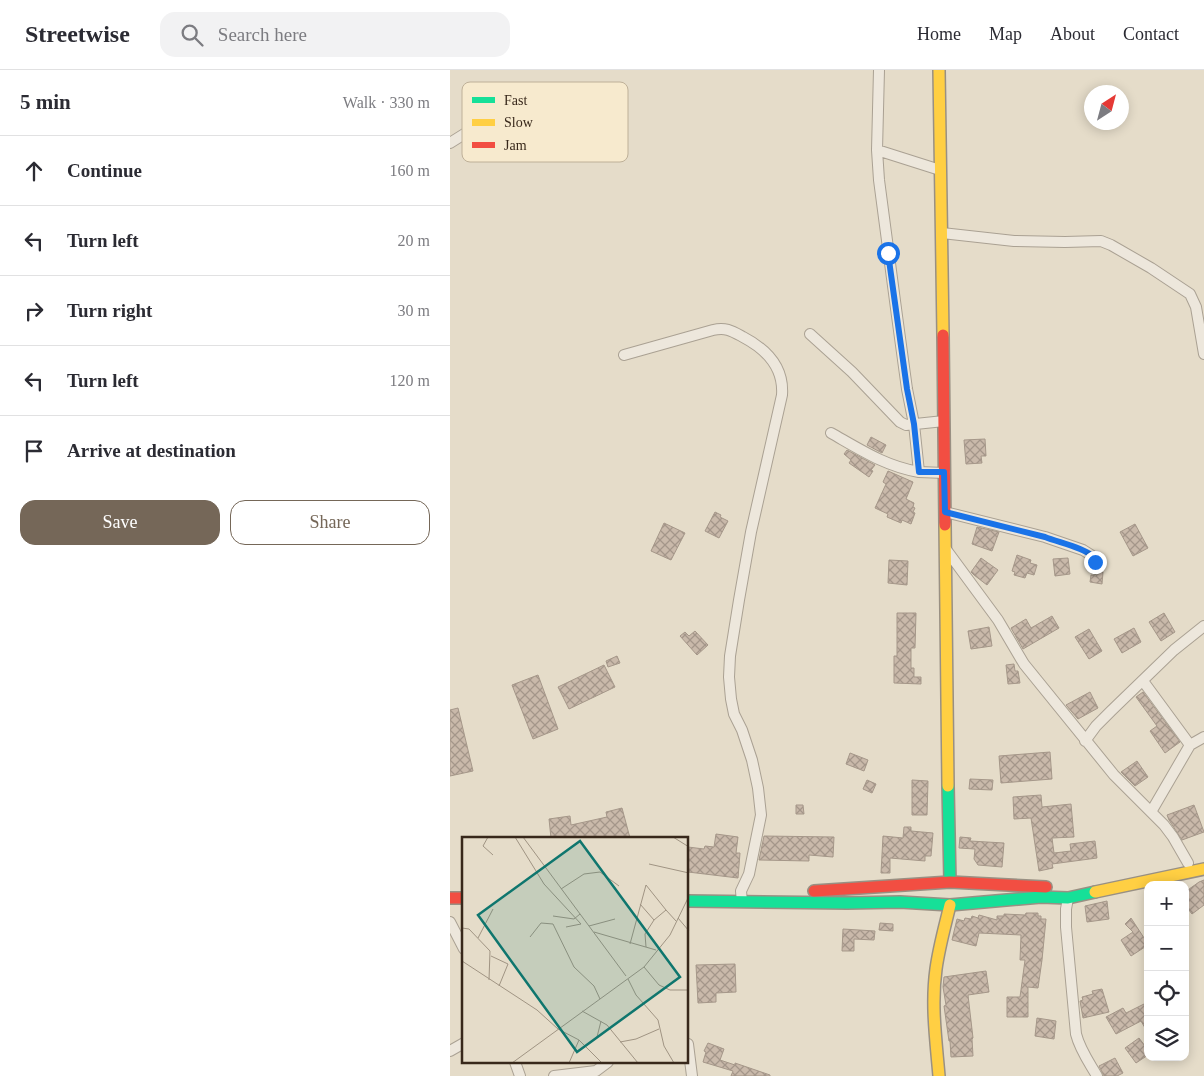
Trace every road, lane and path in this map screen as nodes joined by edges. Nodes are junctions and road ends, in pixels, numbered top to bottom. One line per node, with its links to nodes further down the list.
1 (879, 70): 5 (street)
2 (938, 70): 6 (main road)
3 (462, 135): 4 (street)
4 (450, 143)
5 (877, 150): 6 (street); 12 (street)
6 (940, 170): 7 (main road)
7 (942, 233): 9 (street); 11 (main road)
8 (810, 334): 12 (street)
9 (1204, 354)
10 (624, 355): 38 (street)
11 (944, 421): 12 (street); 15 (main road)
12 (914, 424): 14 (street)
13 (831, 434): 14 (street)
14 (919, 472): 15 (street)
15 (944, 472): 16 (main road)
16 (945, 512): 17 (main road); 18 (street)
17 (945, 548): 22 (street); 28 (main road)
18 (1095, 569)
19 (1204, 626): 20 (street)
20 (1143, 681): 22 (street); 23 (street)
21 (1204, 737): 23 (street)
22 (1085, 741): 24 (street)
23 (1190, 745): 24 (street)
24 (1151, 812): 26 (street)
25 (1204, 858): 26 (main road)
26 (1188, 863): 29 (main road)
27 (1204, 869): 39 (main road)
28 (950, 882): 30 (main road); 31 (main road)
29 (1091, 882)
30 (921, 884): 36 (main road); 42 (main road)
31 (973, 884): 37 (main road); 43 (main road)
32 (1058, 886): 37 (main road)
33 (689, 890): 38 (main road)
34 (769, 891): 38 (main road)
35 (807, 891): 36 (main road)
36 (826, 891): 41 (main road)
37 (1041, 892): 39 (main road); 43 (main road)
38 (741, 896): 40 (main road); 41 (main road)
39 (1068, 898): 54 (street)
40 (689, 901)
41 (825, 903): 42 (main road)
42 (920, 903): 44 (main road)
43 (973, 903): 44 (main road)
44 (950, 905): 53 (main road)
45 (450, 922): 46 (street)
46 (462, 945)
47 (462, 1044): 48 (street)
48 (450, 1051)
49 (689, 1052): 52 (street)
50 (605, 1064): 51 (street)
51 (554, 1076)
52 (692, 1076)
53 (939, 1076)
54 (1097, 1076)

